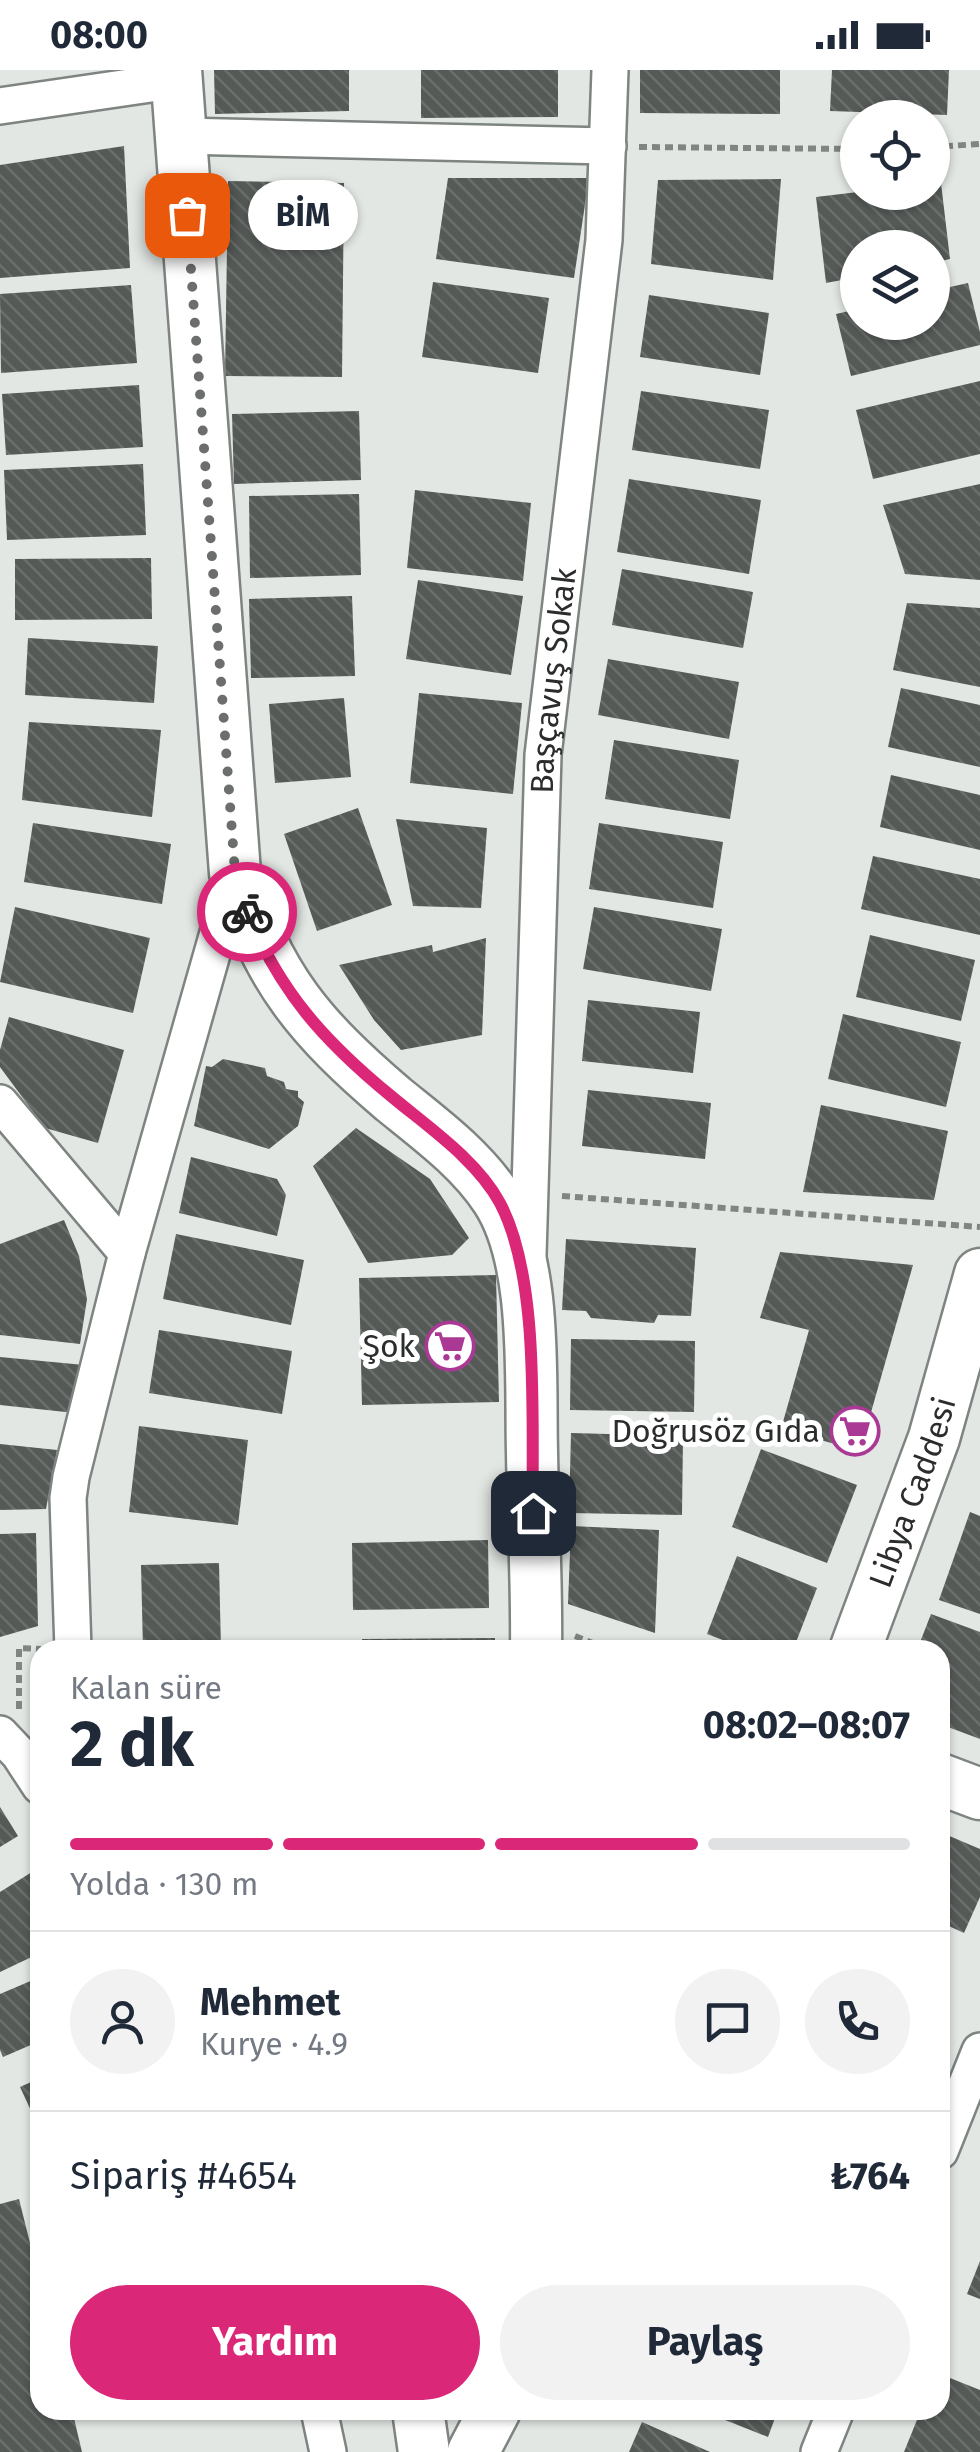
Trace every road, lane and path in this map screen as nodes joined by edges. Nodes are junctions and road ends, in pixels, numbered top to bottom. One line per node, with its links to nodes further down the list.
1 (610, 70): 6 (street, Başçavuş Sokak)
2 (177, 75): 3 (street); 4 (main road)
3 (0, 106)
4 (182, 136): 6 (street); 9 (main road)
5 (980, 144): 7 (path)
6 (608, 146): 8 (path); 11 (street, Başçavuş Sokak)
7 (950, 146)
8 (840, 149)
9 (235, 873): 13 (street); 15 (main road)
10 (0, 1103): 13 (street)
11 (530, 1194): 12 (path); 15 (street, Başçavuş Sokak)
12 (980, 1228)
13 (126, 1253): 16 (street)
14 (980, 1274): 18 (main road, Libya Caddesi)
15 (528, 1296): 17 (main road)
16 (73, 1640)
17 (536, 1640)
18 (858, 1640)
19 (30, 1649): 20 (path)
20 (10, 1744): 21 (street)
21 (30, 1772)
22 (950, 1783): 23 (main road)
23 (980, 1794)
24 (980, 2052): 25 (street)
25 (950, 2126)
26 (321, 2420): 30 (street)
27 (419, 2420): 31 (main road)
28 (490, 2420): 32 (main road)
29 (832, 2420): 33 (street)
30 (328, 2452)
31 (424, 2452)
32 (472, 2452)
33 (819, 2452)

